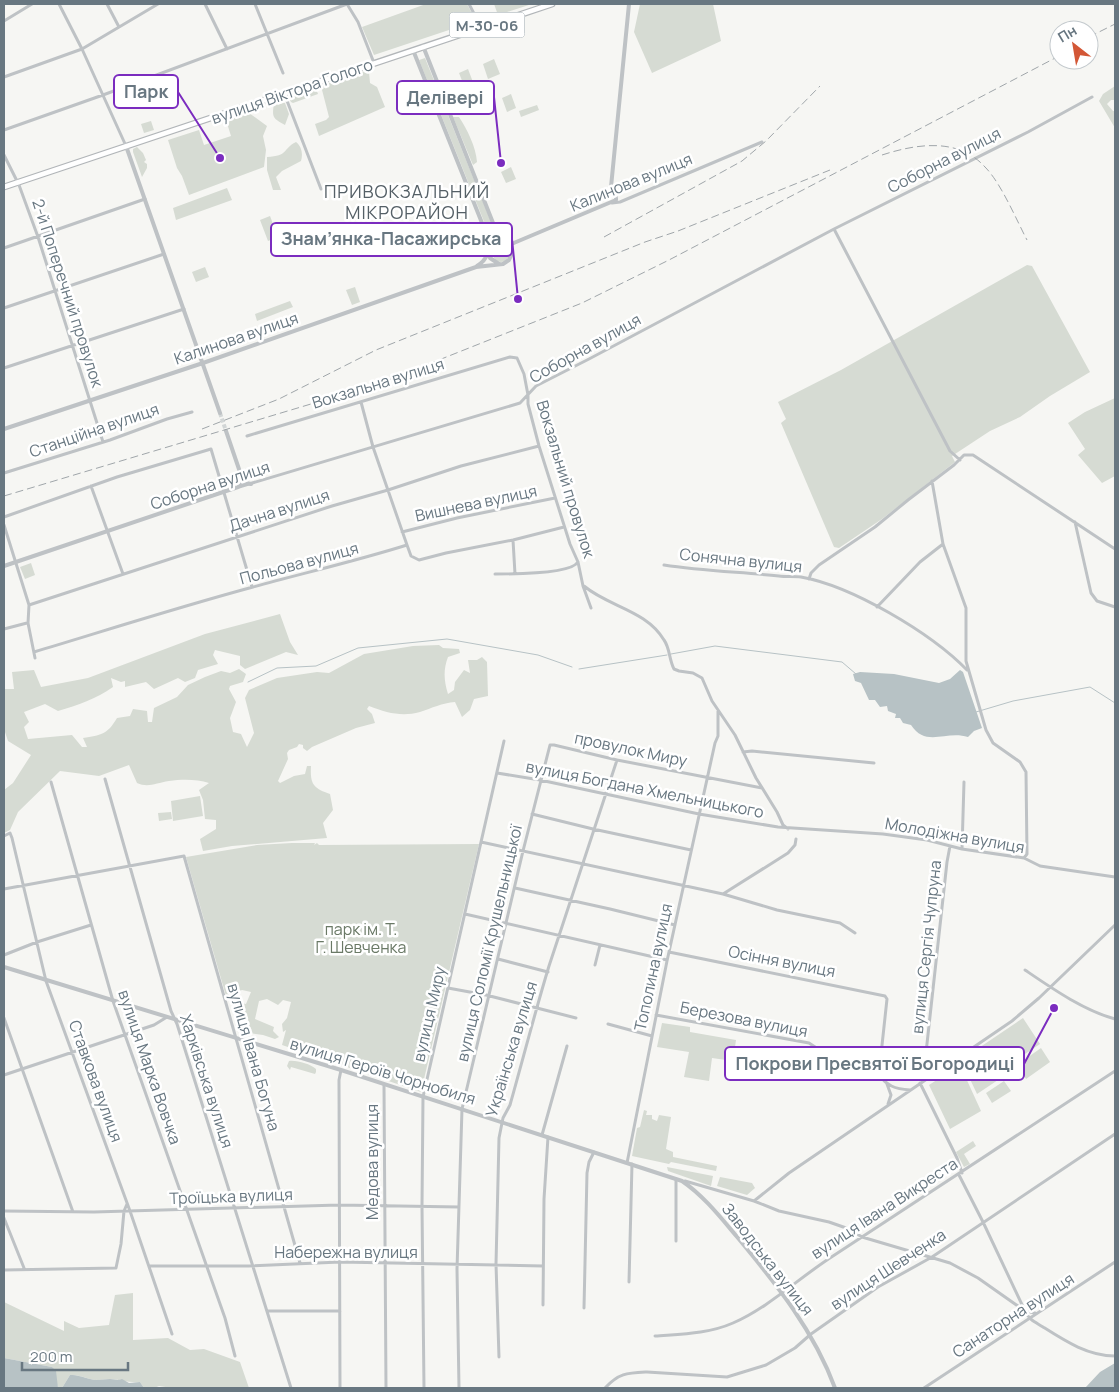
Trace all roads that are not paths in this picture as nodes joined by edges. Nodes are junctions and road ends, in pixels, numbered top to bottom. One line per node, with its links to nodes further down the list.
1 (32, 4): 11 (street)
2 (59, 4): 17 (street)
3 (108, 4): 13 (street)
4 (157, 4): 13 (street)
5 (205, 4): 18 (street)
6 (255, 4): 15 (street)
7 (347, 4): 15 (street); 20 (street)
8 (470, 4): 14 (street)
9 (552, 4): 14 (main road, вулиця Віктора Голого / М-30-06)
10 (629, 4): 34 (street)
11 (26, 5): 12 (street)
12 (4, 21)
13 (119, 27): 17 (street)
14 (481, 27): 16 (main road, вулиця Віктора Голого / М-30-06)
15 (267, 34): 18 (street); 21 (street)
16 (422, 46): 19 (main road, вулиця Віктора Голого / М-30-06); 37 (street)
17 (82, 49): 22 (street); 24 (street)
18 (227, 49): 24 (street)
19 (413, 50): 20 (main road, вулиця Віктора Голого / М-30-06); 40 (street)
20 (374, 63): 23 (main road, вулиця Віктора Голого / М-30-06)
21 (283, 74)
22 (4, 77)
23 (284, 93): 28 (main road, вулиця Віктора Голого / М-30-06); 32 (street)
24 (103, 95): 26 (street); 28 (street)
25 (1092, 97): 35 (street, Соборна вулиця)
26 (4, 130)
27 (762, 142): 34 (street, Калинова вулиця)
28 (126, 146): 30 (main road, вулиця Віктора Голого / М-30-06); 33 (street)
29 (4, 155): 30 (street, 2-й Поперечний провулок)
30 (18, 182): 31 (main road, вулиця Віктора Голого / М-30-06); 36 (street, 2-й Поперечний провулок)
31 (4, 187)
32 (321, 189)
33 (145, 199): 36 (street); 41 (street)
34 (612, 203): 38 (street, Калинова вулиця)
35 (834, 229): 51 (street, Соборна вулиця); 62 (street)
36 (38, 237): 39 (street); 44 (street, 2-й Поперечний провулок)
37 (503, 242): 38 (street); 40 (street)
38 (509, 245): 42 (street)
39 (4, 248)
40 (489, 251): 42 (street); 43 (street)
41 (164, 254): 44 (street); 46 (street)
42 (499, 264): 43 (street, Калинова вулиця)
43 (476, 267): 49 (street, Калинова вулиця)
44 (55, 290): 45 (street); 47 (street, 2-й Поперечний провулок)
45 (4, 308)
46 (184, 309): 47 (street); 49 (street)
47 (74, 345): 50 (street); 52 (street, 2-й Поперечний провулок)
48 (517, 358): 51 (street, Вокзальний провулок); 53 (street, Вокзальна вулиця)
49 (203, 363): 52 (street, Калинова вулиця); 55 (street)
50 (4, 368)
51 (528, 395): 60 (street, Вокзальний провулок); 61 (street, Соборна вулиця)
52 (91, 400): 56 (street, Калинова вулиця); 59 (street, 2-й Поперечний провулок)
53 (361, 402): 58 (street, Вокзальна вулиця); 61 (street)
54 (192, 412): 59 (street, Станційна вулиця)
55 (220, 413)
56 (4, 429)
57 (226, 431): 64 (street)
58 (247, 436)
59 (103, 442): 63 (street, Станційна вулиця)
60 (539, 446): 69 (street, Дачна вулиця); 71 (street, Вокзальний провулок)
61 (373, 447): 66 (street, Соборна вулиця); 69 (street)
62 (960, 460): 65 (street); 73 (street)
63 (4, 474)
64 (242, 478): 66 (street); 68 (street)
65 (932, 482): 80 (street); 90 (street)
66 (251, 484): 68 (street, Соборна вулиця)
67 (91, 486): 70 (street); 72 (street); 76 (street)
68 (238, 487): 70 (street, Соборна вулиця)
69 (388, 490): 77 (street); 78 (street, Дачна вулиця)
70 (224, 492): 76 (street, Соборна вулиця); 78 (street)
71 (555, 498): 75 (street, Вокзальний провулок); 77 (street, Вишнева вулиця)
72 (4, 517)
73 (1075, 522): 82 (street); 95 (street)
74 (4, 525): 83 (street)
75 (564, 527): 79 (street); 84 (street, Вокзальний провулок)
76 (108, 532): 83 (street, Соборна вулиця); 87 (street)
77 (402, 532): 81 (street)
78 (237, 536): 87 (street, Дачна вулиця); 92 (street)
79 (513, 540): 81 (street); 89 (street)
80 (943, 544): 94 (street); 101 (street)
81 (407, 545): 92 (street, Польова вулиця)
82 (1115, 549)
83 (16, 562): 86 (street, Соборна вулиця); 93 (street)
84 (578, 562): 89 (street); 91 (street, Вокзальний провулок)
85 (664, 565): 90 (street, Сонячна вулиця)
86 (4, 566)
87 (123, 574): 93 (street, Дачна вулиця)
88 (495, 574): 89 (street)
89 (515, 574)
90 (809, 579): 94 (street, Сонячна вулиця)
91 (583, 586): 96 (street, Вокзальний провулок); 102 (street)
92 (252, 587): 99 (street, Польова вулиця)
93 (29, 605): 97 (street)
94 (877, 607): 101 (street, Сонячна вулиця)
95 (1115, 607)
96 (590, 608)
97 (28, 623): 98 (street); 99 (street)
98 (4, 629)
99 (34, 652): 100 (street)
100 (35, 658)
101 (968, 671): 127 (street)
102 (718, 711): 105 (street); 109 (street, провулок Миру)
103 (504, 741): 108 (street, вулиця Миру)
104 (550, 745): 106 (street, провулок Миру); 111 (street, вулиця Соломії Крушельницької)
105 (744, 752): 107 (street); 114 (street)
106 (617, 760): 109 (street, провулок Миру); 115 (street, Українська вулиця)
107 (874, 763)
108 (497, 773): 111 (street, вулиця Богдана Хмельницького); 122 (street, вулиця Миру)
109 (707, 778): 114 (street, провулок Миру); 117 (street, Тополина вулиця)
110 (105, 779): 129 (street, Харківська вулиця)
111 (540, 780): 115 (street, вулиця Богдана Хмельницького); 116 (street, вулиця Соломії Крушельницької)
112 (52, 782): 130 (street, вулиця Марка Вовчка)
113 (964, 782): 124 (street, вулиця Сергія Чупруна)
114 (762, 788): 118 (street)
115 (605, 795): 117 (street, вулиця Богдана Хмельницького); 119 (street, Українська вулиця)
116 (532, 814): 119 (street); 126 (street, вулиця Соломії Крушельницької)
117 (699, 814): 118 (street, вулиця Богдана Хмельницького); 125 (street, Тополина вулиця)
118 (789, 829): 123 (street, Молодіжна вулиця)
119 (593, 830): 125 (street); 128 (street, Українська вулиця)
120 (4, 836): 132 (street, Ставкова вулиця)
121 (796, 839): 136 (street)
122 (480, 842): 126 (street); 138 (street, вулиця Миру)
123 (950, 846): 124 (street, Молодіжна вулиця); 178 (street, вулиця Сергія Чупруна)
124 (962, 849): 127 (street, Молодіжна вулиця)
125 (691, 850): 133 (street, Тополина вулиця)
126 (523, 851): 128 (street); 134 (street, вулиця Соломії Крушельницької)
127 (1024, 858): 131 (street, Молодіжна вулиця)
128 (582, 864): 133 (street); 137 (street, Українська вулиця)
129 (130, 867): 130 (street); 166 (street, Харківська вулиця); 170 (street, вулиця Івана Богуна)
130 (77, 876): 132 (street); 140 (street, вулиця Марка Вовчка)
131 (1115, 877)
132 (24, 886): 135 (street); 145 (street, Ставкова вулиця)
133 (683, 887): 136 (street); 141 (street, Тополина вулиця)
134 (514, 888): 137 (street); 139 (street, вулиця Соломії Крушельницької)
135 (4, 889)
136 (722, 894): 143 (street)
137 (571, 900): 141 (street); 144 (street, Українська вулиця)
138 (465, 914): 139 (street); 157 (street, вулиця Миру)
139 (506, 923): 144 (street); 149 (street, вулиця Соломії Крушельницької)
140 (92, 925): 145 (street); 159 (street, вулиця Марка Вовчка)
141 (675, 925): 147 (street, Тополина вулиця)
142 (1115, 925): 156 (street)
143 (855, 933)
144 (560, 935): 146 (street); 154 (street, Українська вулиця)
145 (37, 942): 148 (street); 155 (street, Ставкова вулиця)
146 (600, 945): 150 (street); 151 (street)
147 (669, 952): 150 (street, Тополина вулиця); 176 (street, Осіння вулиця)
148 (4, 955)
149 (498, 959): 154 (street); 158 (street, вулиця Соломії Крушельницької)
150 (667, 960): 161 (street, Тополина вулиця)
151 (595, 965)
152 (4, 967): 155 (street, вулиця Героїв Чорнобиля)
153 (1025, 970): 156 (street)
154 (548, 972): 160 (street, Українська вулиця)
155 (46, 981): 159 (street, вулиця Героїв Чорнобиля); 172 (street, Ставкова вулиця)
156 (1051, 987): 165 (street); 178 (street)
157 (448, 988): 158 (street); 182 (street, вулиця Миру)
158 (490, 996): 160 (street); 184 (street, вулиця Соломії Крушельницької)
159 (113, 1001): 162 (street, вулиця Героїв Чорнобиля); 168 (street, вулиця Марка Вовчка)
160 (538, 1008): 164 (street); 185 (street, Українська вулиця)
161 (656, 1014): 169 (street, Тополина вулиця); 176 (street, Березова вулиця)
162 (167, 1017): 166 (street, вулиця Героїв Чорнобиля); 168 (street)
163 (4, 1018): 173 (street)
164 (576, 1018)
165 (1115, 1019)
166 (174, 1020): 170 (street, вулиця Героїв Чорнобиля); 202 (street, Харківська вулиця)
167 (608, 1024): 169 (street)
168 (125, 1035): 172 (street); 203 (street, вулиця Марка Вовчка)
169 (652, 1036): 190 (street, Тополина вулиця)
170 (235, 1038): 174 (street, вулиця Героїв Чорнобиля); 200 (street, вулиця Івана Богуна)
171 (567, 1046): 187 (street)
172 (72, 1052): 173 (street); 196 (street, Ставкова вулиця)
173 (22, 1069): 177 (street); 207 (street)
174 (341, 1070): 180 (street, вулиця Героїв Чорнобиля); 197 (street)
175 (1115, 1071): 192 (street, вулиця Івана Викреста)
176 (880, 1074): 179 (street)
177 (4, 1075)
178 (922, 1082): 181 (street); 192 (street)
179 (887, 1084): 181 (street); 183 (street)
180 (384, 1085): 182 (street, вулиця Героїв Чорнобиля); 198 (street, Медова вулиця)
181 (910, 1090): 183 (street)
182 (423, 1097): 184 (street, вулиця Героїв Чорнобиля); 199 (street, вулиця Миру)
183 (888, 1105): 195 (street)
184 (462, 1110): 185 (street, вулиця Героїв Чорнобиля); 201 (street, вулиця Соломії Крушельницької)
185 (502, 1122): 187 (street, вулиця Героїв Чорнобиля); 219 (street, Українська вулиця)
186 (1115, 1134): 209 (street, вулиця Шевченка)
187 (542, 1135): 188 (street, вулиця Героїв Чорнобиля)
188 (548, 1137): 189 (street, вулиця Героїв Чорнобиля); 223 (street)
189 (594, 1152): 190 (street, вулиця Героїв Чорнобиля); 229 (street)
190 (627, 1163): 191 (street, вулиця Героїв Чорнобиля)
191 (632, 1164): 193 (street, вулиця Героїв Чорнобиля); 226 (street)
192 (960, 1174): 209 (street); 210 (street, вулиця Івана Викреста)
193 (676, 1179): 194 (street, вулиця Героїв Чорнобиля); 211 (street)
194 (682, 1181): 195 (street, вулиця Героїв Чорнобиля); 227 (street, Заводська вулиця)
195 (754, 1202): 210 (street, вулиця Героїв Чорнобиля)
196 (127, 1204): 205 (street); 206 (street, Ставкова вулиця)
197 (339, 1206): 198 (street, Троїцька вулиця); 200 (street, Троїцька вулиця); 213 (street)
198 (385, 1206): 199 (street, Троїцька вулиця); 216 (street, Медова вулиця)
199 (422, 1206): 201 (street, Троїцька вулиця); 217 (street, вулиця Миру)
200 (284, 1207): 202 (street, Троїцька вулиця); 215 (street, вулиця Івана Богуна)
201 (459, 1207): 218 (street, вулиця Соломії Крушельницької)
202 (234, 1208): 203 (street, Троїцька вулиця); 220 (street, Харківська вулиця)
203 (186, 1209): 206 (street, Троїцька вулиця); 222 (street, вулиця Марка Вовчка)
204 (4, 1211): 207 (street, Троїцька вулиця)
205 (124, 1211): 206 (street, Троїцька вулиця); 207 (street, Троїцька вулиця); 224 (street)
206 (130, 1211): 221 (street, Ставкова вулиця)
207 (73, 1212)
208 (4, 1218): 224 (street)
209 (983, 1222): 212 (street, вулиця Шевченка); 232 (street)
210 (862, 1237): 212 (street, вулиця Героїв Чорнобиля); 227 (street, вулиця Івана Викреста)
211 (676, 1241)
212 (932, 1257): 232 (street, вулиця Героїв Чорнобиля); 236 (street, вулиця Шевченка)
213 (340, 1262): 215 (street, Набережна вулиця); 216 (street, Набережна вулиця); 231 (street)
214 (1115, 1262): 233 (street, Санаторна вулиця)
215 (300, 1263): 220 (street, Набережна вулиця)
216 (385, 1263): 217 (street, Набережна вулиця); 244 (street, Медова вулиця)
217 (423, 1264): 218 (street, Набережна вулиця); 245 (street, вулиця Миру)
218 (457, 1264): 219 (street, Набережна вулиця); 246 (street, вулиця Соломії Крушельницької)
219 (496, 1264): 223 (street, Набережна вулиця); 240 (street, Українська вулиця)
220 (253, 1265): 222 (street, Набережна вулиця); 230 (street, Харківська вулиця)
221 (149, 1266): 222 (street, Набережна вулиця); 235 (street, Ставкова вулиця)
222 (206, 1266): 238 (street, вулиця Марка Вовчка)
223 (543, 1266): 228 (street)
224 (24, 1268): 225 (street)
225 (4, 1270)
226 (629, 1282)
227 (782, 1292): 236 (street, Заводська вулиця); 237 (street, вулиця Івана Викреста)
228 (543, 1305)
229 (584, 1308)
230 (268, 1311): 231 (street); 242 (street, Харківська вулиця)
231 (340, 1311): 243 (street)
232 (1025, 1312): 233 (street); 234 (street)
233 (1037, 1313): 234 (street, Санаторна вулиця)
234 (1029, 1318): 239 (street); 249 (street, Санаторна вулиця)
235 (172, 1334)
236 (811, 1334): 241 (street, вулиця Шевченка); 248 (street, Заводська вулиця)
237 (654, 1336)
238 (235, 1356)
239 (1115, 1356)
240 (499, 1357)
241 (609, 1386): 247 (street, вулиця Шевченка)
242 (291, 1388)
243 (340, 1388)
244 (386, 1388)
245 (424, 1388)
246 (459, 1388)
247 (605, 1388)
248 (835, 1388)
249 (924, 1388)

